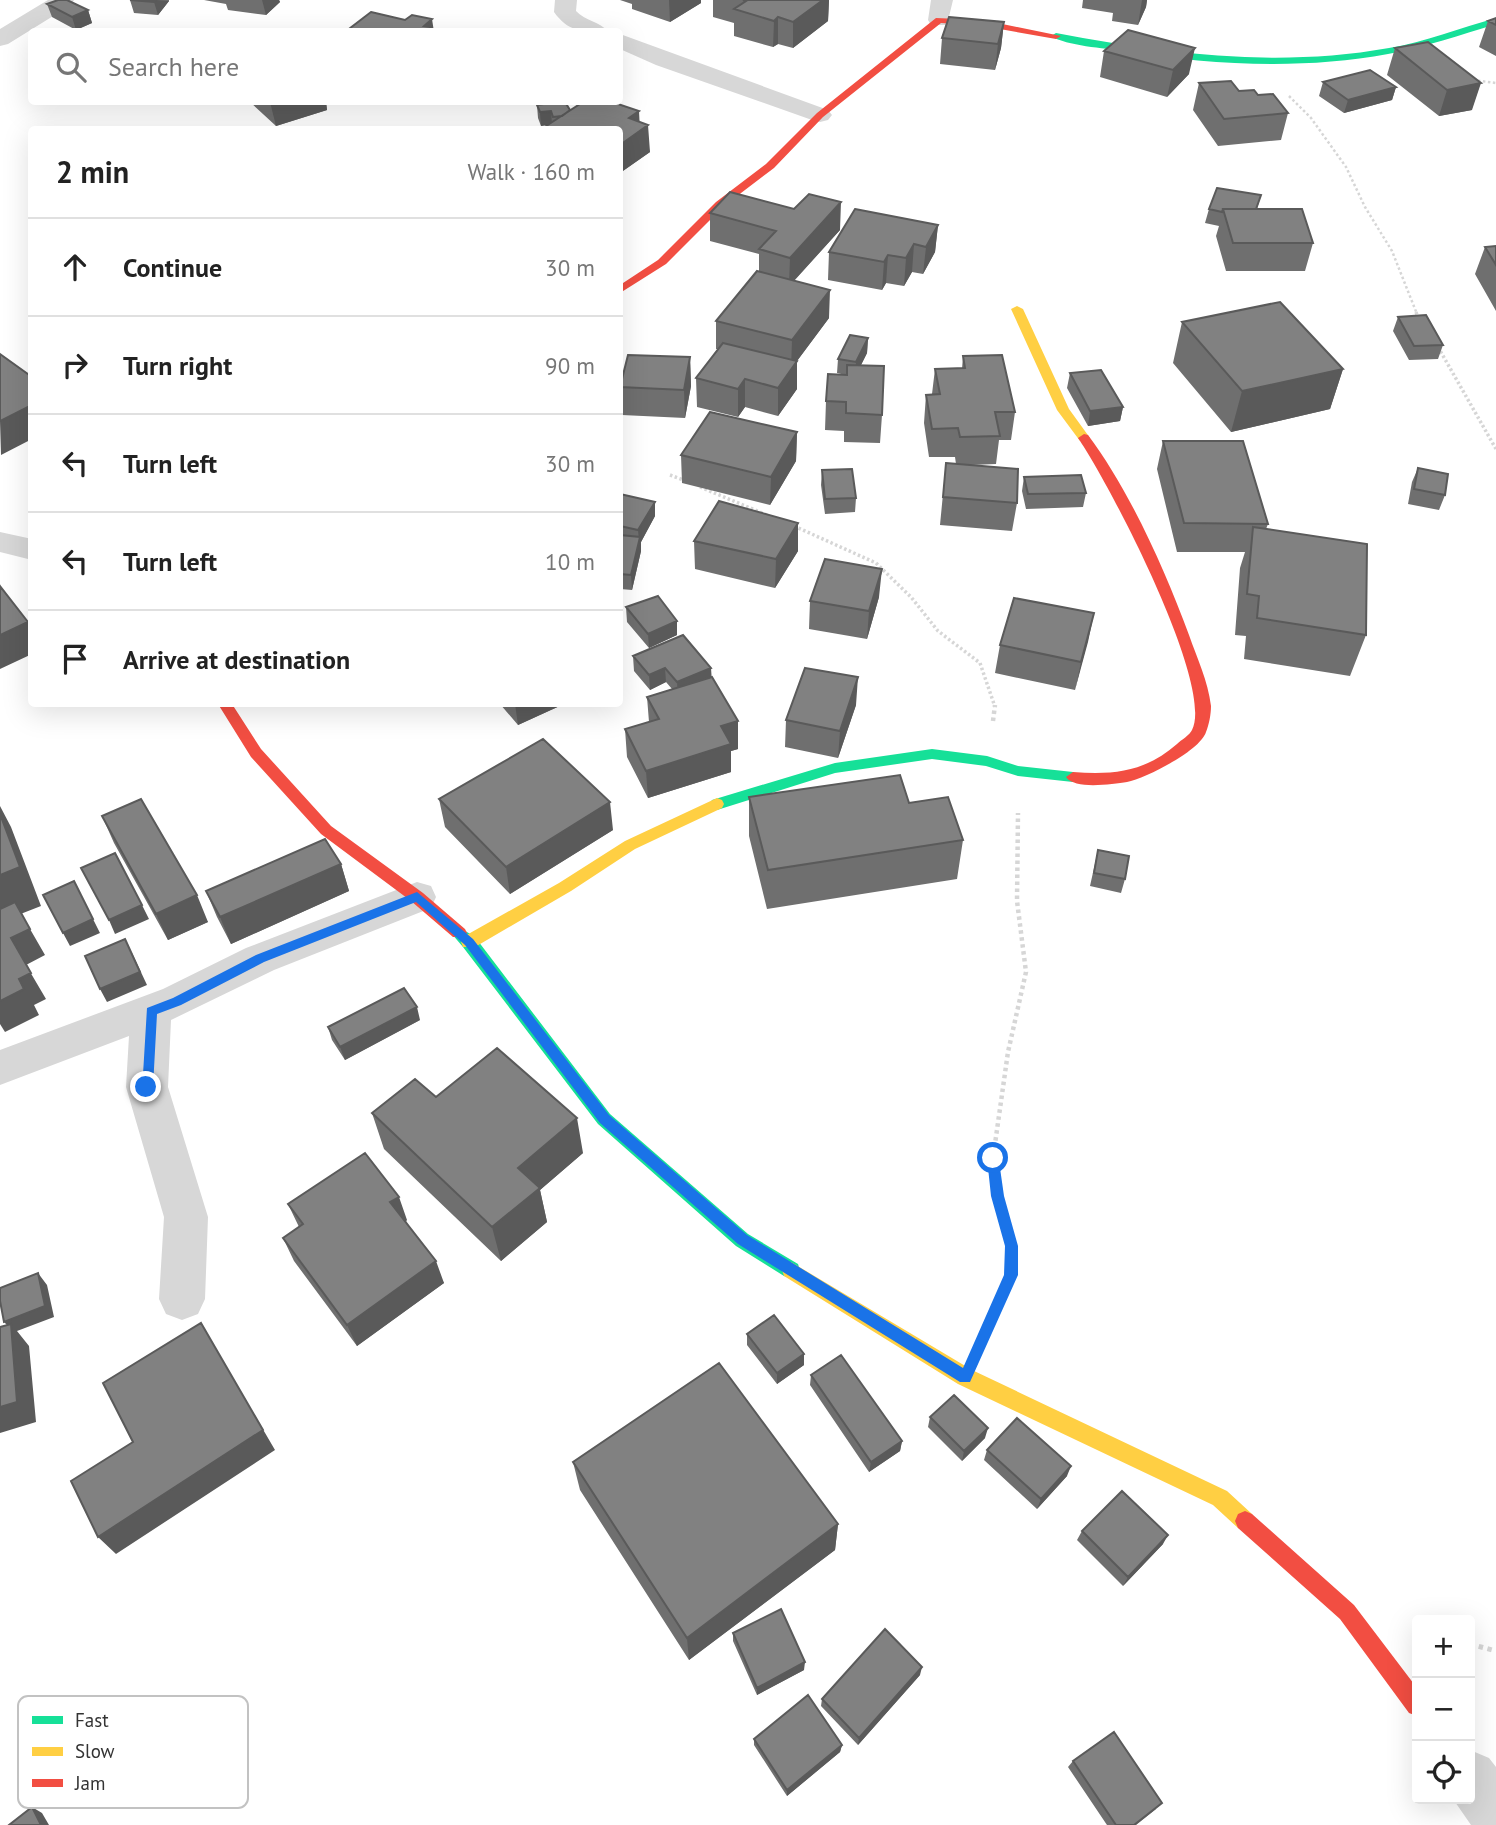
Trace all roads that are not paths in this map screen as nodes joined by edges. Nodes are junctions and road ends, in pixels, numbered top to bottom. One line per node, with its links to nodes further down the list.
1 (63, 0): 6 (street)
2 (566, 0): 5 (street)
3 (941, 10): 4 (street); 8 (street)
4 (1496, 21)
5 (588, 28)
6 (0, 39)
7 (623, 42): 8 (street)
8 (820, 115): 9 (street)
9 (623, 288)
10 (1017, 309): 15 (street)
11 (0, 542): 12 (street)
12 (28, 549)
13 (227, 707): 14 (street)
14 (417, 897): 15 (street); 16 (street)
15 (469, 942): 19 (street)
16 (151, 1011): 17 (street); 18 (street)
17 (0, 1068)
18 (183, 1298)
19 (1412, 1698)
20 (1475, 1784): 21 (street)
21 (1496, 1814)

